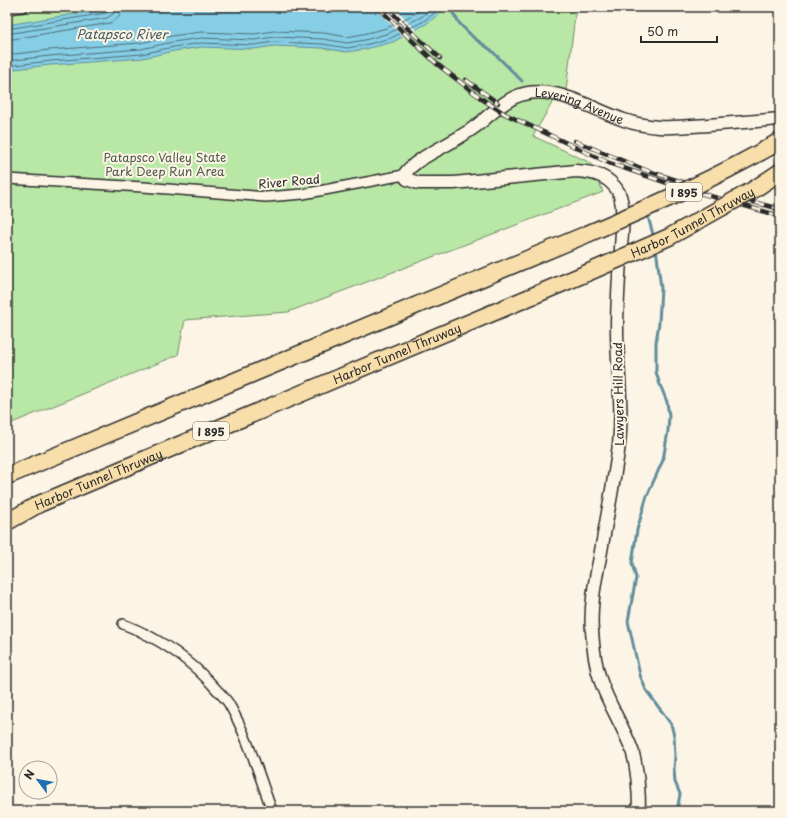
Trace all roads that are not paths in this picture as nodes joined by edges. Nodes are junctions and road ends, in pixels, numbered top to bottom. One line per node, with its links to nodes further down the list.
1 (23, 7): 2 (street)
2 (7, 9)
3 (780, 119): 6 (street, Levering Avenue)
4 (780, 142): 8 (highway, I 895, bridge)
5 (780, 172): 9 (highway, Harbor Tunnel Thruway / I 895, bridge)
6 (404, 175): 7 (street, River Road); 12 (street, Lawyers Hill Road)
7 (7, 179)
8 (7, 476)
9 (7, 522)
10 (124, 624): 11 (street)
11 (272, 811)
12 (639, 811)

